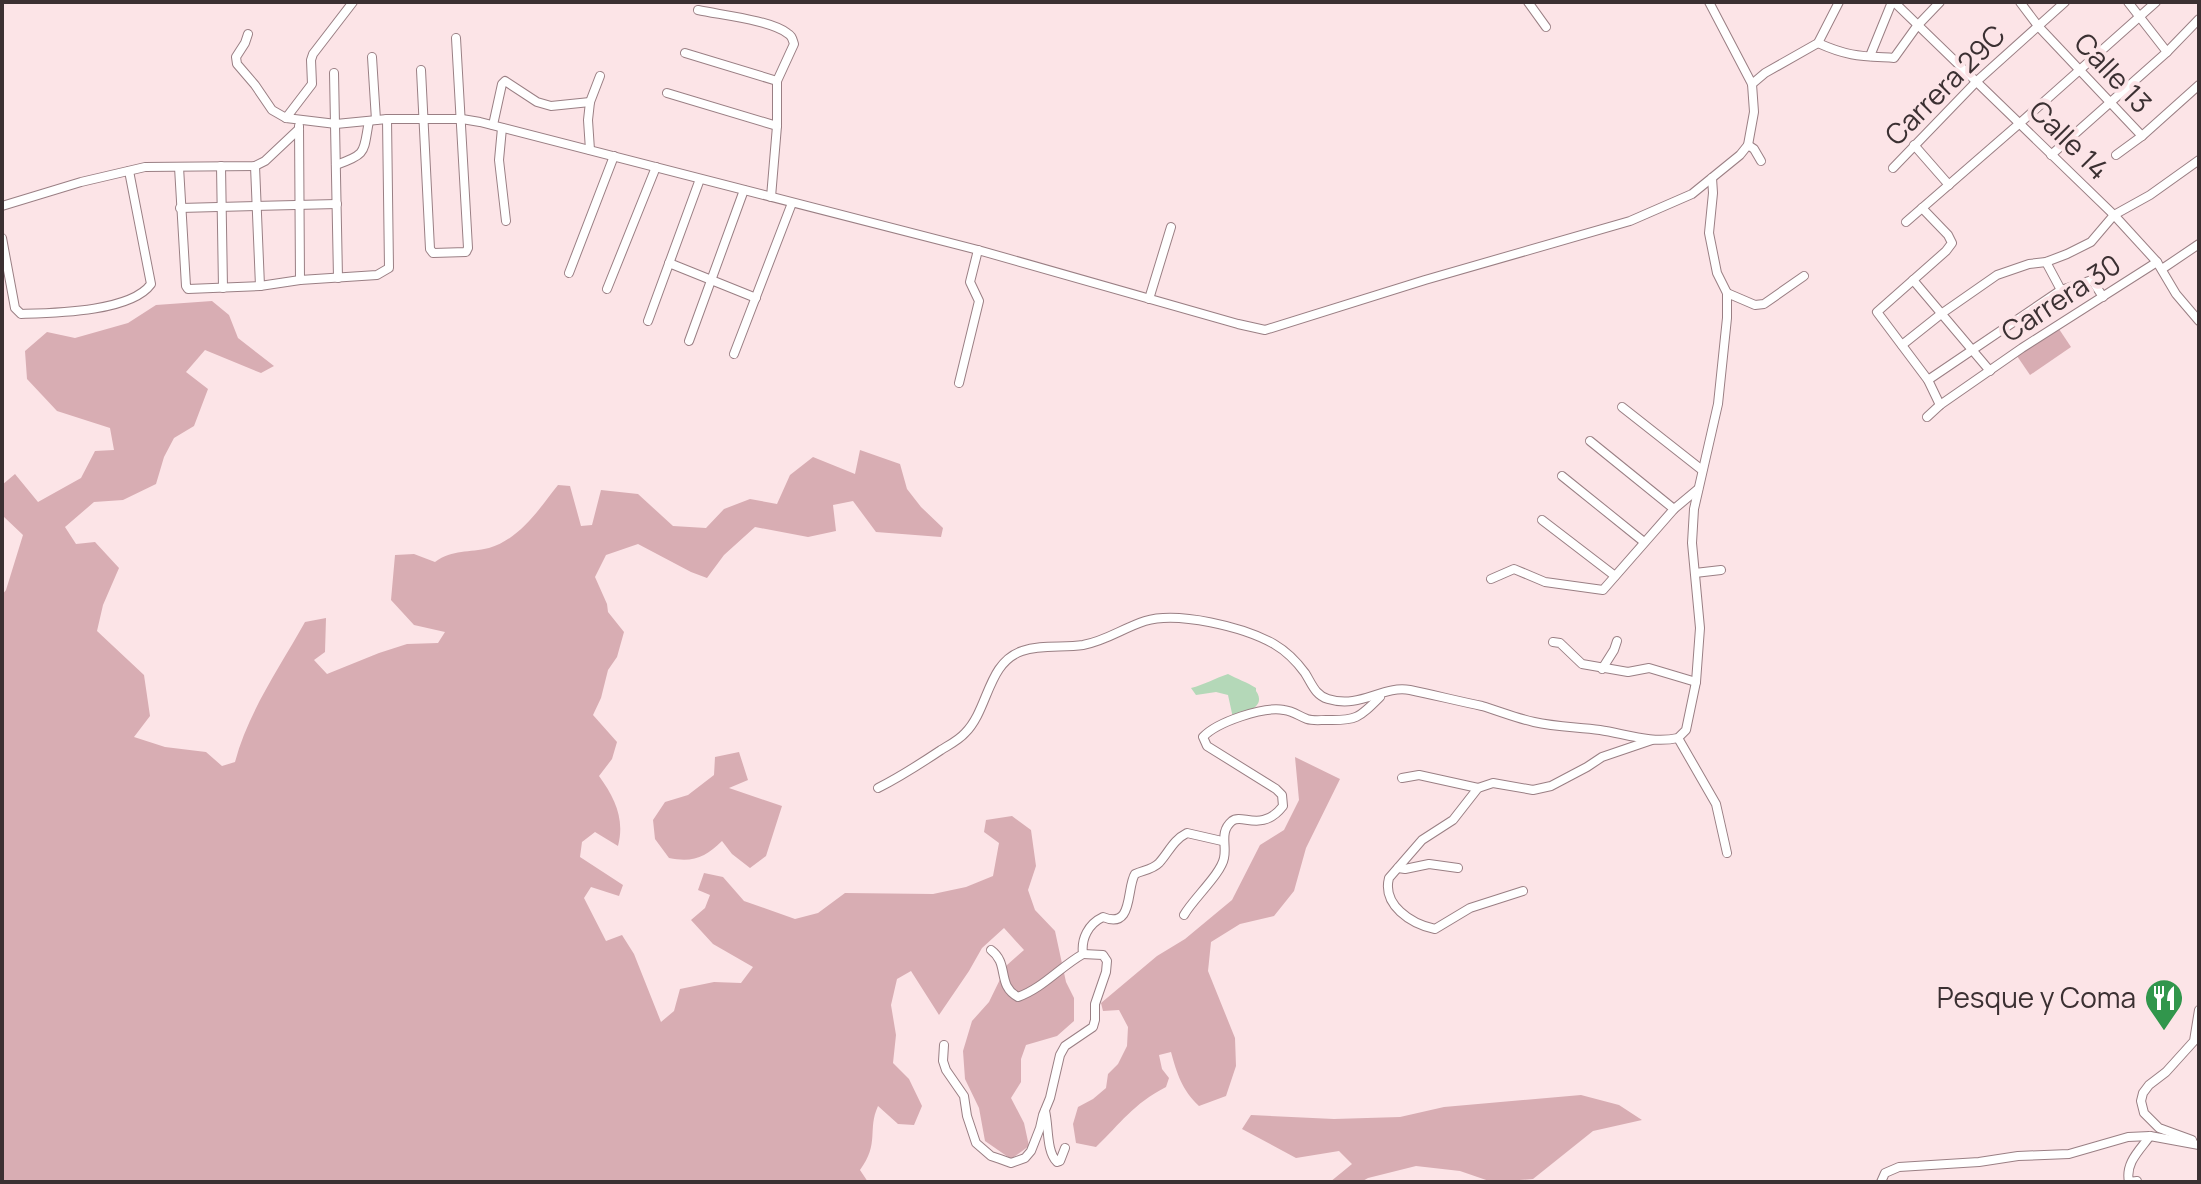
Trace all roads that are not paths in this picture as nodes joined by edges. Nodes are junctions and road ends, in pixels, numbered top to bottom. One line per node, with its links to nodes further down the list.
1 (353, 2): 35 (street)
2 (1528, 2): 16 (street)
3 (1709, 2): 30 (street)
4 (1839, 2): 19 (street)
5 (1893, 2): 14 (street, Calle 14); 22 (street)
6 (1940, 2): 14 (street)
7 (2065, 2): 15 (street, Carrera 29C)
8 (2128, 2): 12 (street)
9 (2156, 2): 12 (street)
10 (2020, 4): 15 (street, Calle 13)
11 (698, 10): 28 (street)
12 (2139, 16): 20 (street); 25 (street)
13 (2199, 19): 20 (street)
14 (1917, 26): 22 (street); 29 (street, Calle 14)
15 (2038, 26): 25 (street, Calle 13); 29 (street, Carrera 29C)
16 (1546, 27)
17 (248, 34): 35 (street)
18 (456, 38): 37 (street)
19 (1818, 43): 22 (street); 30 (street)
20 (2167, 52): 34 (street)
21 (685, 53): 28 (street)
22 (1870, 56)
23 (372, 57): 38 (street)
24 (421, 70): 39 (street)
25 (2080, 70): 34 (street, Calle 13); 40 (street)
26 (334, 73): 41 (street)
27 (600, 76): 33 (street)
28 (777, 81): 44 (street)
29 (1977, 81): 40 (street, Calle 14); 47 (street, Carrera 29C)
30 (1752, 84): 46 (street)
31 (2199, 85): 45 (street)
32 (667, 93): 44 (street)
33 (590, 102): 43 (street); 48 (street)
34 (2110, 102): 45 (street, Calle 13); 49 (street)
35 (286, 118): 42 (street)
36 (387, 119): 38 (street); 39 (street); 86 (street)
37 (462, 119): 39 (street); 39 (street); 43 (street)
38 (372, 120): 41 (street); 54 (street)
39 (423, 120)
40 (2020, 123): 49 (street, Calle 14); 63 (street)
41 (336, 124): 42 (street); 54 (street)
42 (299, 125): 56 (street); 69 (street)
43 (498, 126): 48 (street); 75 (street)
44 (777, 126): 65 (street)
45 (2142, 136): 50 (street)
46 (1748, 145): 53 (street); 61 (street)
47 (1914, 145): 59 (street, Carrera 29C); 63 (street)
48 (590, 150): 51 (street)
49 (2051, 155): 74 (street, Calle 14)
50 (2116, 155)
51 (614, 156): 58 (street); 84 (street)
52 (2199, 160): 74 (street)
53 (1761, 161)
54 (336, 165): 67 (street)
55 (221, 166): 56 (street); 57 (street); 71 (street)
56 (255, 166): 68 (street)
57 (179, 167): 60 (street); 72 (street)
58 (656, 167): 62 (street); 92 (street)
59 (1893, 168)
60 (129, 171): 70 (street); 78 (street)
61 (1712, 178): 94 (street); 97 (street)
62 (700, 179): 64 (street); 82 (street)
63 (1949, 185): 73 (street)
64 (744, 190): 65 (street); 89 (street)
65 (771, 197): 66 (street)
66 (792, 203): 80 (street); 96 (street)
67 (337, 204): 69 (street); 86 (street)
68 (257, 205): 69 (street); 71 (street); 90 (street)
69 (298, 205): 87 (street)
70 (2, 206)
71 (221, 207): 72 (street); 91 (street)
72 (180, 208): 91 (street)
73 (1922, 208): 76 (street); 88 (street)
74 (2114, 215): 81 (street); 83 (street, Calle 14)
75 (506, 221)
76 (1906, 222)
77 (1171, 227): 97 (street)
78 (2, 238)
79 (2199, 244): 83 (street, Carrera 30)
80 (978, 250): 97 (street); 107 (street)
81 (2046, 262): 93 (street); 98 (street)
82 (669, 263): 89 (street); 99 (street)
83 (2159, 266): 95 (street, Carrera 30); 100 (street, Calle 14)
84 (569, 273)
85 (1804, 276): 94 (street)
86 (338, 278): 87 (street)
87 (300, 280): 90 (street)
88 (1913, 280): 98 (street); 102 (street)
89 (710, 281): 96 (street); 101 (street)
90 (260, 286): 91 (street)
91 (223, 288)
92 (607, 289)
93 (2061, 290): 95 (street); 103 (street)
94 (1727, 293): 112 (street)
95 (2103, 297): 105 (street, Carrera 30)
96 (756, 298): 104 (street)
97 (1149, 299)
98 (1941, 314): 102 (street); 103 (street)
99 (648, 321)
100 (2199, 321)
101 (689, 341)
102 (1902, 345): 106 (street)
103 (1972, 349): 105 (street); 106 (street)
104 (734, 354)
105 (1990, 371): 108 (street, Carrera 30)
106 (1928, 380): 108 (street)
107 (959, 383)
108 (1940, 405): 110 (street, Carrera 30)
109 (1622, 407): 112 (street)
110 (1927, 417)
111 (1590, 441): 115 (street)
112 (1702, 470): 114 (street)
113 (1562, 476): 117 (street)
114 (1698, 489): 115 (street); 119 (street)
115 (1674, 509): 117 (street)
116 (1542, 520): 120 (street)
117 (1644, 542): 120 (street)
118 (1721, 570): 119 (street)
119 (1695, 573): 125 (street)
120 (1615, 576): 121 (street)
121 (1491, 579)
122 (1617, 641): 124 (street)
123 (1553, 642): 124 (street)
124 (1602, 669): 125 (street)
125 (1696, 682): 127 (street)
126 (1384, 693): 128 (street); 130 (street); 132 (street)
127 (1678, 738): 128 (street); 133 (street)
128 (1653, 740): 131 (street)
129 (1402, 778): 131 (street)
130 (878, 788)
131 (1478, 788): 134 (street)
132 (1222, 841): 137 (street); 139 (street)
133 (1727, 853)
134 (1398, 868): 135 (street); 136 (street)
135 (1458, 868)
136 (1523, 891)
137 (1184, 915)
138 (991, 950): 139 (street)
139 (1083, 954): 142 (street)
140 (2199, 1010): 144 (street)
141 (944, 1045): 142 (street)
142 (1045, 1110): 145 (street)
143 (2150, 1136): 144 (street); 146 (street); 147 (street)
144 (2199, 1145)
145 (1065, 1148)
146 (2137, 1181)
147 (1881, 1182)

